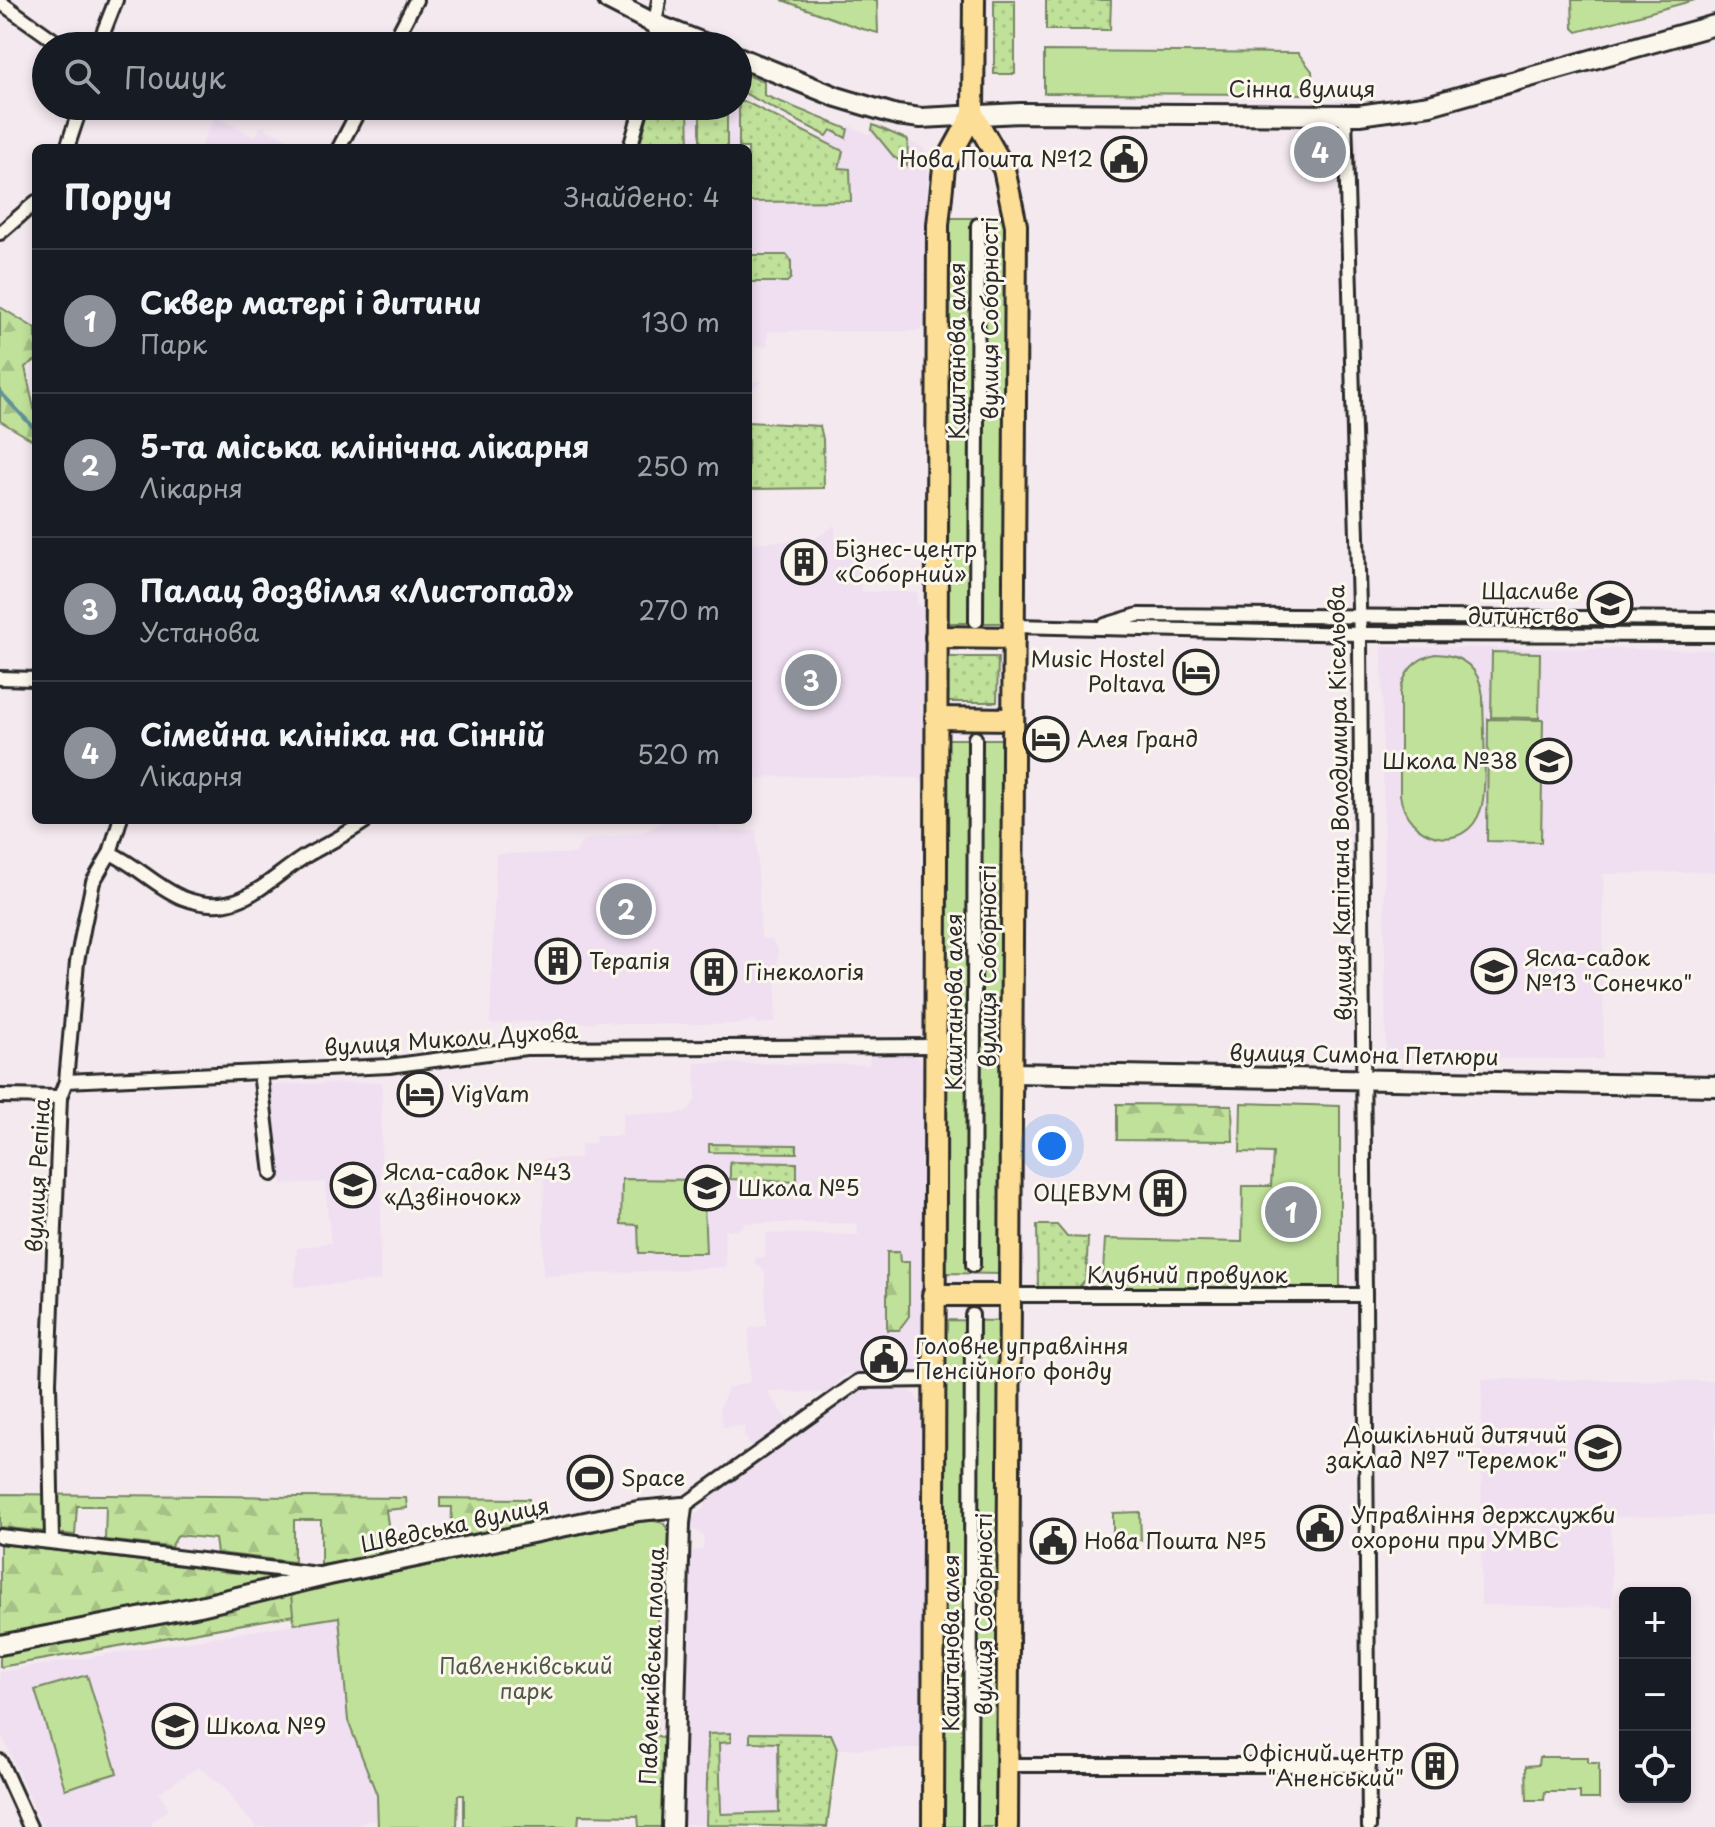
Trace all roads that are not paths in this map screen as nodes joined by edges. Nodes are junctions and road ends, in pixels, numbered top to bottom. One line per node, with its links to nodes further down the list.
1 (116, 0): 10 (street)
2 (416, 0): 11 (street)
3 (608, 0): 7 (street)
4 (659, 0): 7 (street)
5 (974, 0): 15 (main road, вулиця Соборності)
6 (0, 2): 9 (street)
7 (655, 24): 12 (street); 13 (street)
8 (1715, 25): 16 (street, Сінна вулиця)
9 (42, 32)
10 (103, 32)
11 (399, 32)
12 (656, 32)
13 (675, 32)
14 (752, 63): 15 (street, Сінна вулиця)
15 (973, 114): 16 (street, Сінна вулиця); 30 (main road, вулиця Соборності); 33 (main road, вулиця Соборності)
16 (1345, 116): 26 (street, вулиця Капітана Володимира Кісельова)
17 (76, 120): 20 (street)
18 (354, 120): 21 (street)
19 (638, 120): 22 (street)
20 (68, 144)
21 (341, 144)
22 (631, 144)
23 (32, 206): 25 (street)
24 (978, 225): 28 (street, Каштанова алея)
25 (0, 233)
26 (1359, 616): 27 (street); 29 (street); 31 (street, вулиця Капітана Володимира Кісельова)
27 (1715, 619)
28 (976, 621)
29 (1094, 628): 30 (street); 31 (street)
30 (1014, 632): 33 (main road); 37 (main road, вулиця Соборності)
31 (1359, 634): 32 (street); 45 (street, вулиця Капітана Володимира Кісельова)
32 (1715, 635)
33 (936, 637): 36 (main road, вулиця Соборності)
34 (0, 678): 35 (street)
35 (32, 679)
36 (936, 718): 37 (main road); 42 (main road, вулиця Соборності)
37 (1013, 719): 44 (main road, вулиця Соборності)
38 (975, 738): 51 (street, Каштанова алея)
39 (119, 824): 41 (street, вулиця Рєпіна)
40 (360, 824): 41 (street)
41 (110, 853): 46 (street, вулиця Рєпіна)
42 (935, 1046): 43 (street, вулиця Миколи Духова); 52 (main road, вулиця Соборності)
43 (260, 1072): 46 (street, вулиця Миколи Духова); 50 (street)
44 (1012, 1073): 45 (street, вулиця Симона Петлюри); 53 (main road, вулиця Соборності)
45 (1363, 1079): 47 (street, вулиця Симона Петлюри); 54 (street, вулиця Капітана Володимира Кісельова)
46 (66, 1081): 49 (street, вулиця Рєпіна)
47 (1715, 1086)
48 (0, 1096): 49 (street)
49 (60, 1097): 59 (street, вулиця Рєпіна)
50 (272, 1174)
51 (973, 1265)
52 (933, 1295): 53 (main road); 56 (main road, вулиця Соборності)
53 (1010, 1295): 54 (street, Клубний провулок); 63 (main road, вулиця Соборності)
54 (1365, 1295): 64 (street, вулиця Капітана Володимира Кісельова)
55 (972, 1315): 68 (street, Каштанова алея)
56 (933, 1380): 57 (street); 67 (main road, вулиця Соборності)
57 (682, 1507): 60 (street, Шведська вулиця); 66 (street, Павленківська площа)
58 (0, 1536): 59 (street, Шведська вулиця)
59 (52, 1542): 60 (street, Шведська вулиця)
60 (329, 1575): 61 (street, Шведська вулиця)
61 (0, 1645)
62 (0, 1761): 65 (street)
63 (1007, 1765): 64 (street); 69 (main road, вулиця Соборності)
64 (1369, 1765): 70 (street, вулиця Капітана Володимира Кісельова)
65 (30, 1827)
66 (672, 1827)
67 (933, 1827)
68 (970, 1827)
69 (1007, 1827)
70 (1369, 1827)

